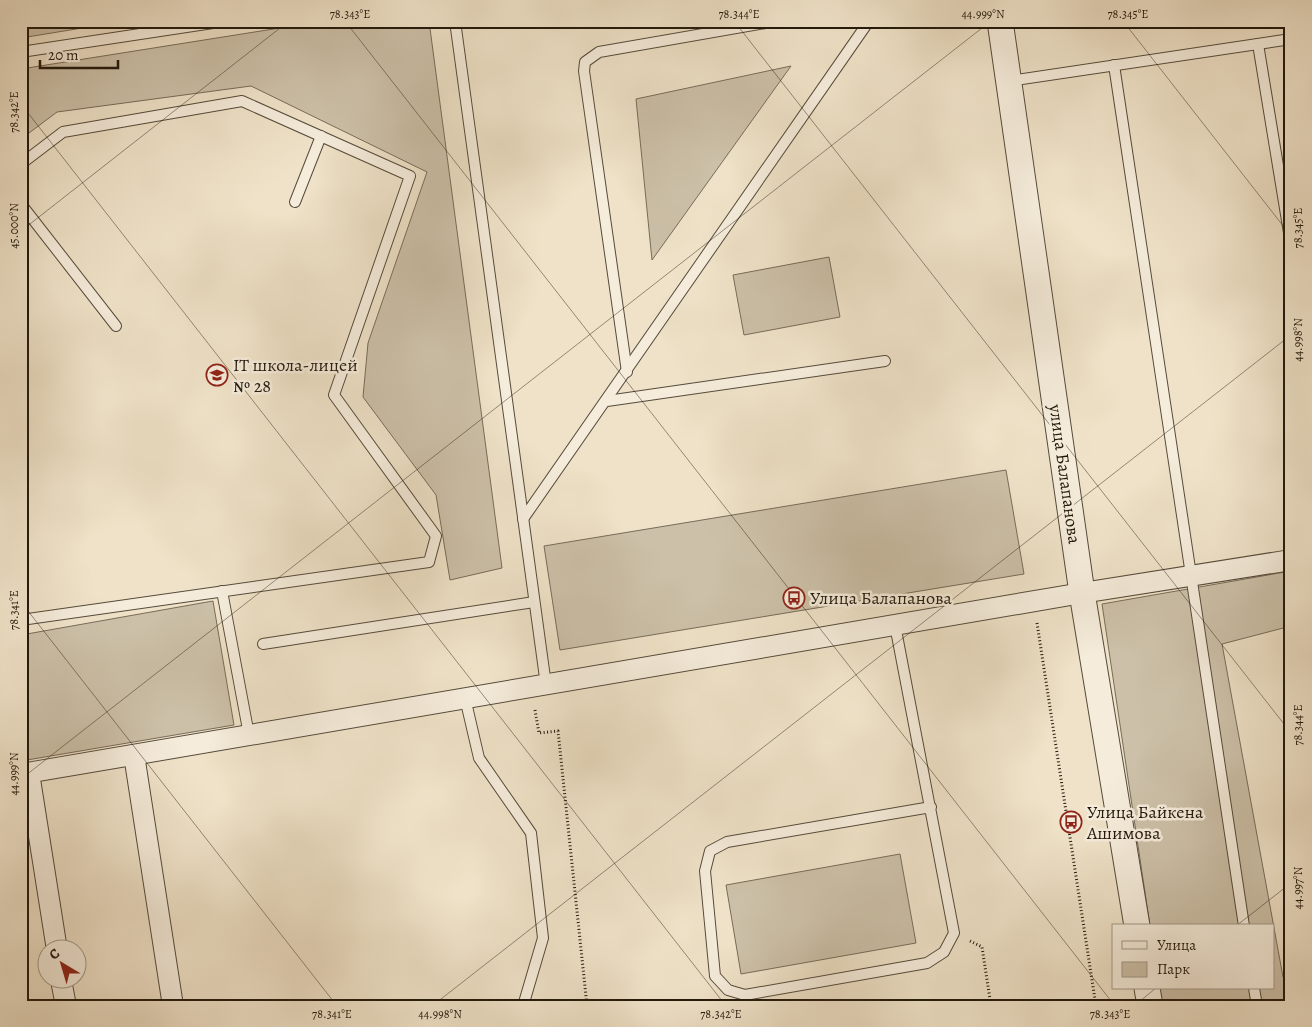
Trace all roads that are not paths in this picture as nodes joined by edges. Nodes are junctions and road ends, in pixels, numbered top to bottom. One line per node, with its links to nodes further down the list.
1 (226, 21): 8 (lane)
2 (455, 21): 20 (lane)
3 (777, 21): 18 (lane)
4 (869, 21): 18 (lane)
5 (1000, 21): 10 (street, улица Балапанова)
6 (1291, 38): 7 (lane)
7 (1258, 44): 9 (lane); 15 (lane)
8 (21, 52)
9 (1114, 65): 10 (lane); 22 (lane)
10 (1009, 82): 24 (street, улица Балапанова)
11 (321, 136): 12 (lane); 13 (lane); 23 (lane)
12 (21, 164)
13 (295, 202)
14 (21, 204): 16 (lane)
15 (1290, 241)
16 (116, 326)
17 (885, 361): 19 (lane)
18 (627, 372): 19 (lane)
19 (607, 401): 20 (lane)
20 (523, 519): 25 (lane)
21 (1291, 560): 22 (street)
22 (1193, 576): 24 (street); 36 (lane)
23 (222, 591): 26 (lane); 31 (lane)
24 (1082, 593): 27 (street); 35 (street, улица Балапанова)
25 (534, 602): 28 (lane); 29 (lane)
26 (21, 620)
27 (894, 625): 29 (street); 34 (lane)
28 (263, 644)
29 (539, 686): 30 (street)
30 (465, 698): 31 (street); 43 (lane)
31 (249, 735): 32 (street)
32 (134, 755): 33 (street); 42 (street)
33 (25, 774): 37 (street)
34 (931, 807): 34 (lane)
35 (1137, 924)
36 (1244, 924)
37 (55, 940)
38 (63, 990): 41 (street)
39 (1147, 990): 44 (street)
40 (1254, 990): 45 (lane)
41 (66, 1006)
42 (173, 1006)
43 (523, 1006)
44 (1150, 1006)
45 (1256, 1006)

